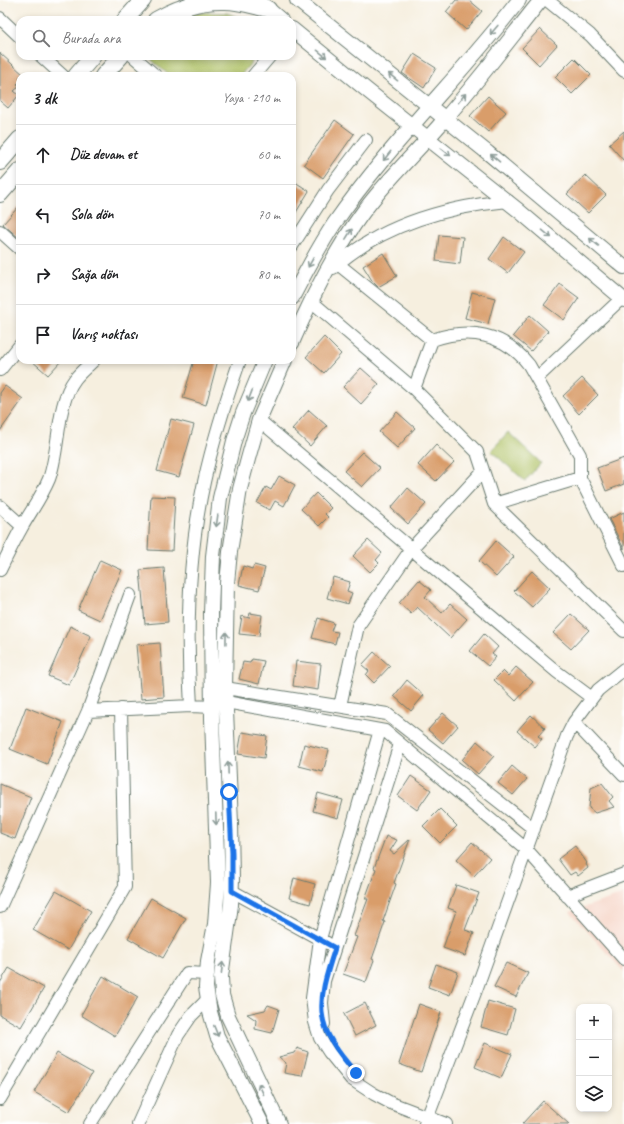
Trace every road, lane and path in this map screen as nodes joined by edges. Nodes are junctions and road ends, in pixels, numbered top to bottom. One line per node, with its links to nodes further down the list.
1 (143, 0): 8 (main road)
2 (172, 0): 9 (main road)
3 (297, 0): 26 (street, one-way to 3)
4 (518, 0): 26 (street, one-way to 26)
5 (541, 0): 27 (street, one-way to 5)
6 (548, 0): 20 (street)
7 (263, 5): 10 (main road); 11 (street)
8 (129, 16)
9 (157, 16)
10 (164, 16)
11 (276, 16)
12 (0, 18): 13 (street)
13 (16, 33)
14 (296, 33): 28 (street, one-way to 28)
15 (45, 60): 21 (street)
16 (90, 60): 22 (main road)
17 (117, 60): 23 (main road)
18 (138, 60): 24 (street)
19 (267, 60): 25 (street)
20 (622, 64)
21 (59, 72)
22 (80, 72)
23 (107, 72)
24 (151, 72)
25 (256, 72)
26 (430, 106): 27 (street); 28 (street)
27 (446, 119): 29 (street); 40 (street, one-way to 27)
28 (412, 126): 29 (street); 42 (street, one-way to 42)
29 (428, 138): 35 (street, one-way to 35); 41 (street, one-way to 29)
30 (366, 140): 37 (street)
31 (16, 144): 32 (main road)
32 (0, 162)
33 (16, 176): 34 (main road)
34 (0, 194)
35 (508, 201): 39 (street); 43 (street, one-way to 43)
36 (0, 231): 38 (street)
37 (296, 240)
38 (16, 245)
39 (338, 264): 41 (street); 46 (street)
40 (624, 267)
41 (324, 276): 44 (street)
42 (296, 290)
43 (623, 299): 53 (street)
44 (311, 301): 45 (street); 54 (street)
45 (296, 334)
46 (432, 340): 53 (street); 54 (street)
47 (16, 350): 52 (street)
48 (90, 364): 60 (street)
49 (239, 364): 70 (street)
50 (263, 364): 72 (street, one-way to 72)
51 (283, 364): 55 (street)
52 (0, 370)
53 (537, 378): 57 (street)
54 (414, 389): 56 (street)
55 (259, 420): 61 (street); 67 (street, one-way to 55)
56 (483, 471): 58 (street); 61 (street)
57 (580, 478): 58 (street); 62 (street)
58 (494, 504): 65 (street)
59 (0, 506): 60 (street)
60 (22, 526): 63 (street)
61 (412, 548): 68 (street); 71 (street)
62 (624, 566)
63 (0, 570)
64 (130, 595): 74 (street)
65 (624, 631)
66 (624, 668): 68 (street)
67 (226, 688): 69 (street); 71 (street)
68 (592, 698): 75 (street)
69 (226, 702): 76 (street); 82 (street, one-way to 69)
70 (191, 706): 72 (street); 73 (street)
71 (340, 706): 79 (street)
72 (212, 707): 88 (street, one-way to 88)
73 (121, 709): 74 (street); 90 (street)
74 (88, 711): 84 (street)
75 (574, 722): 78 (street); 79 (street)
76 (380, 730): 77 (street); 85 (street)
77 (400, 744): 80 (street); 86 (street)
78 (624, 775)
79 (534, 829): 80 (street)
80 (526, 849): 83 (street); 91 (street)
81 (624, 874): 83 (street)
82 (232, 891): 85 (street); 95 (street, one-way to 82)
83 (567, 896): 87 (street)
84 (0, 907)
85 (320, 939): 86 (street); 91 (street)
86 (335, 948): 91 (street)
87 (624, 959)
88 (207, 974): 89 (street); 92 (street)
89 (207, 1000): 93 (street); 94 (street, one-way to 94)
90 (0, 1099)
91 (428, 1117): 96 (street)
92 (90, 1124)
93 (138, 1124)
94 (262, 1124)
95 (279, 1124)
96 (446, 1124)

